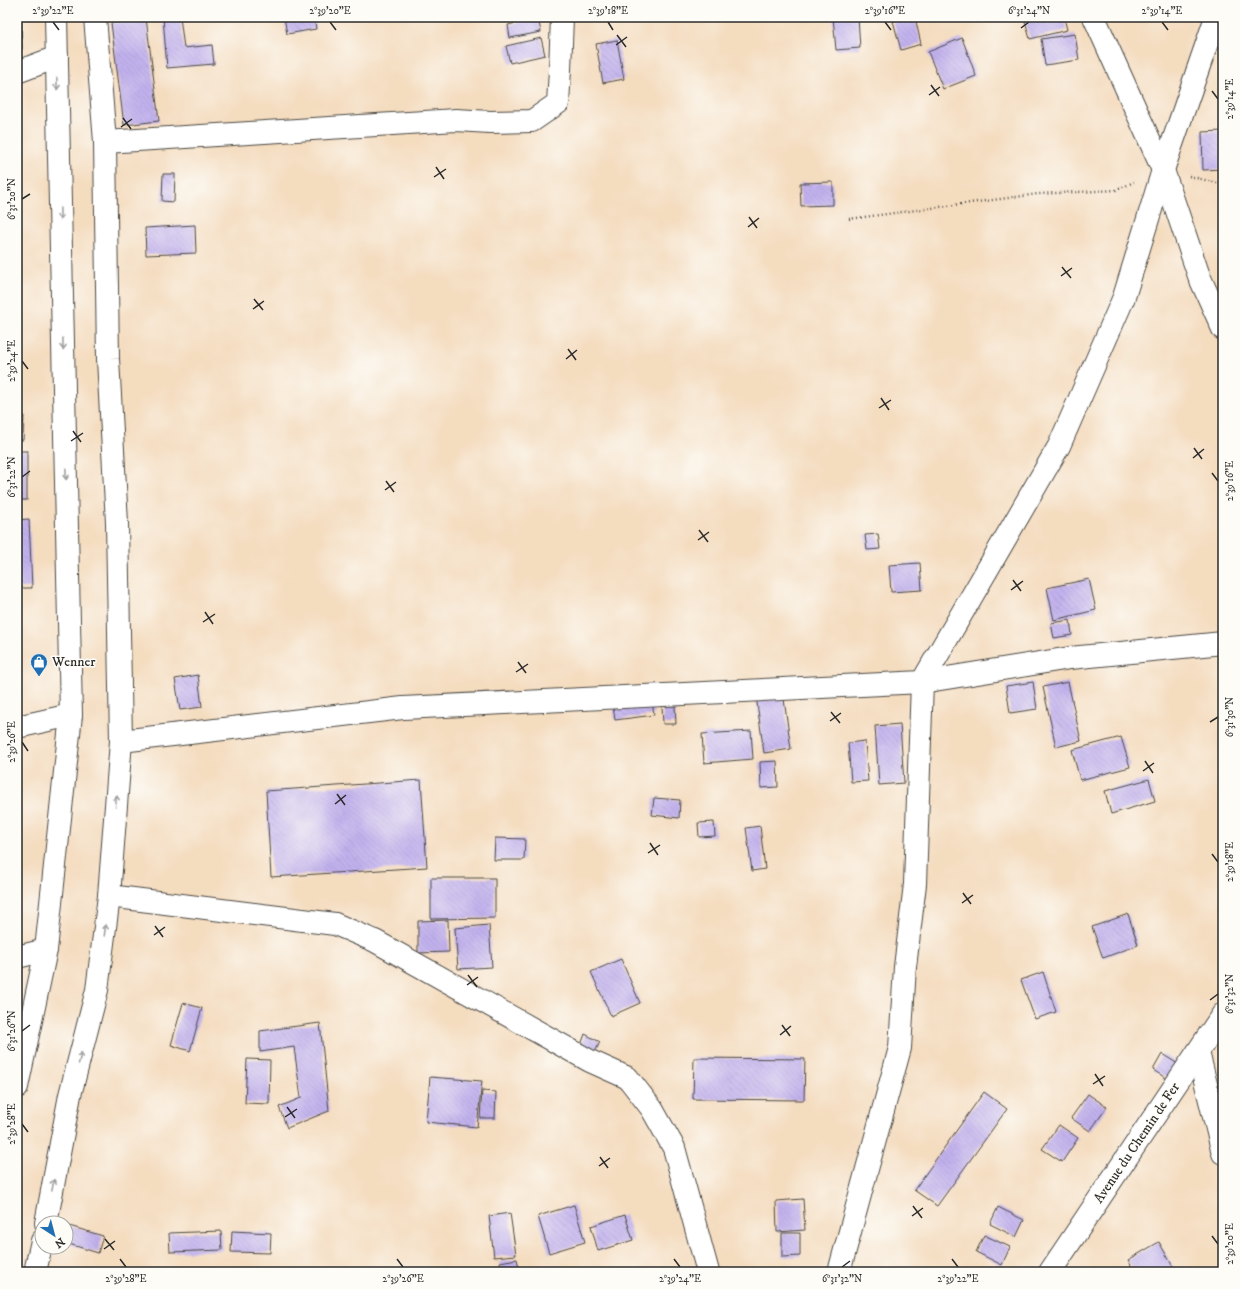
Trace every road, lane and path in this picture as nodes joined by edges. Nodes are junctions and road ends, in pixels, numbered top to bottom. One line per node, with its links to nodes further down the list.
1 (56, 17): 6 (street)
2 (95, 17): 8 (street)
3 (562, 17): 8 (street)
4 (1094, 17): 9 (street)
5 (1216, 17): 9 (street)
6 (57, 57): 7 (street); 15 (street, one-way to 15)
7 (17, 72)
8 (105, 142): 17 (street)
9 (1163, 170): 10 (path); 11 (path); 12 (street); 14 (street)
10 (1223, 182)
11 (849, 219)
12 (1223, 328)
13 (1223, 644): 14 (street)
14 (922, 682): 17 (street); 29 (street)
15 (71, 715): 16 (street); 19 (street)
16 (17, 727)
17 (121, 741): 18 (street, one-way to 17)
18 (109, 896): 25 (street, one-way to 18); 28 (street)
19 (46, 950): 20 (street); 23 (street)
20 (17, 957)
21 (1223, 1014): 22 (street, Avenue du Chemin de Fer)
22 (1198, 1052): 24 (street); 30 (street, Avenue du Chemin de Fer)
23 (17, 1087)
24 (1223, 1153)
25 (48, 1215)
26 (39, 1255): 27 (street)
27 (35, 1272)
28 (708, 1272)
29 (839, 1272)
30 (1050, 1272)

